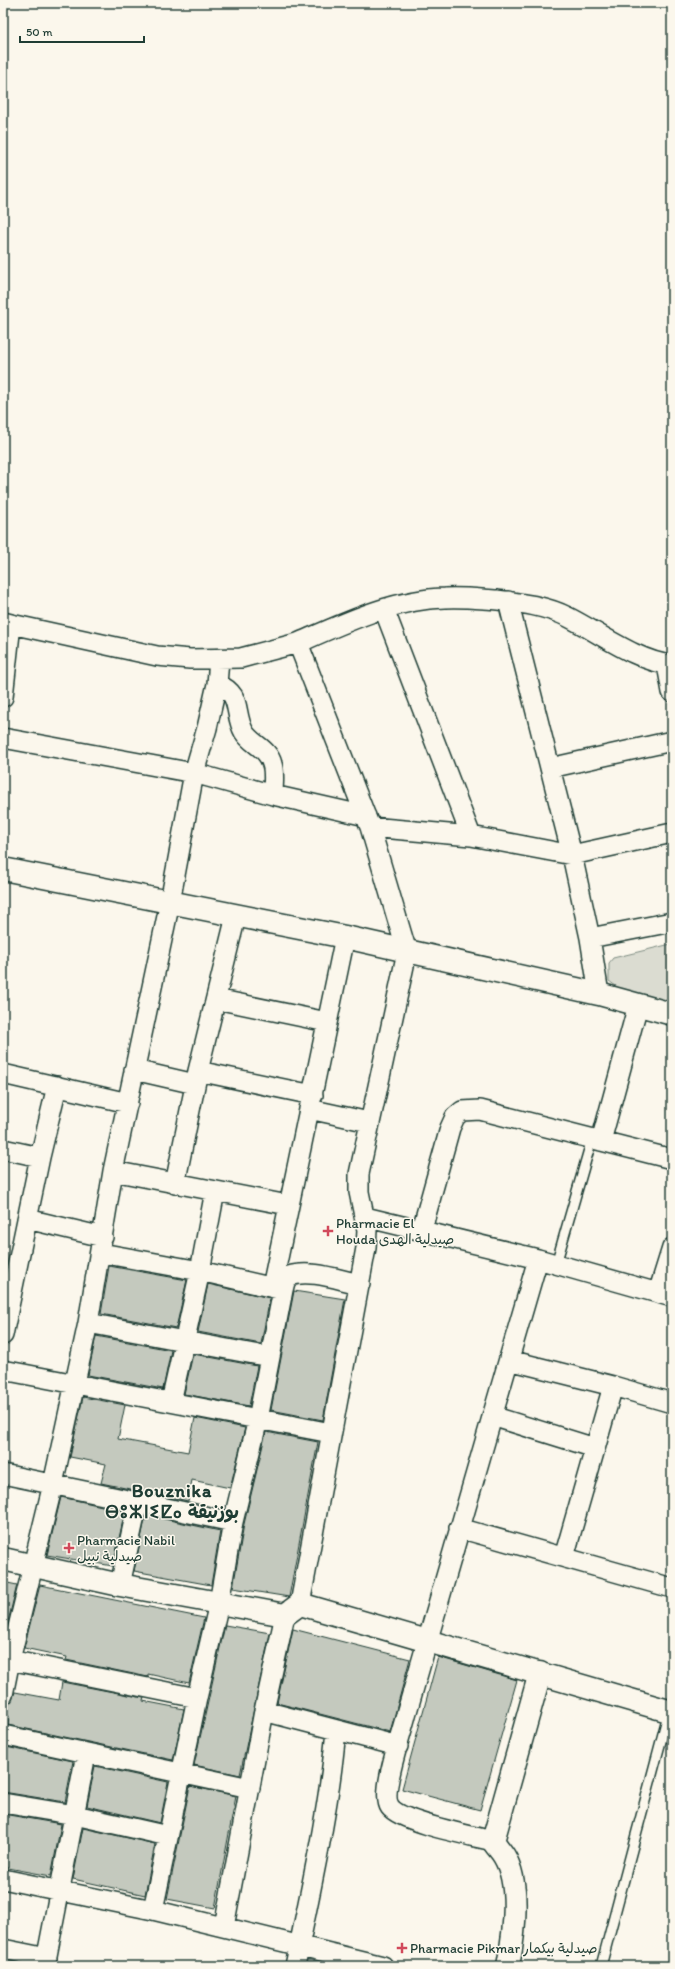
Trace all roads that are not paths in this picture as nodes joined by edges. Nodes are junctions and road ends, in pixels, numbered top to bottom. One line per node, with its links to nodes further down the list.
1 (508, 601): 2 (street); 6 (street); 12 (street)
2 (384, 609): 4 (street); 17 (street)
3 (7, 623): 5 (street); 9 (street)
4 (298, 643): 5 (street); 15 (street)
5 (219, 660): 7 (street)
6 (669, 665): 8 (street)
7 (217, 684): 13 (street); 14 (street)
8 (672, 692)
9 (3, 697)
10 (3, 738): 13 (street)
11 (672, 741): 12 (street)
12 (550, 768): 18 (street)
13 (194, 773): 14 (street); 20 (street)
14 (273, 794): 15 (street)
15 (368, 822): 17 (street); 25 (street)
16 (672, 833): 18 (street)
17 (471, 836): 18 (street)
18 (572, 855): 24 (street)
19 (3, 869): 20 (street)
20 (170, 902): 21 (street); 31 (street)
21 (236, 916): 23 (street); 27 (street)
22 (672, 922): 24 (street)
23 (345, 937): 25 (street); 30 (street)
24 (590, 938): 26 (street)
25 (407, 952): 26 (street); 37 (street)
26 (599, 994): 28 (street)
27 (216, 999): 30 (street); 33 (street)
28 (638, 1005): 29 (street); 38 (street)
29 (672, 1014)
30 (327, 1022): 35 (street)
31 (134, 1070): 33 (street); 36 (street)
32 (3, 1074): 34 (street)
33 (197, 1078): 35 (street); 43 (street)
34 (57, 1086): 36 (street); 40 (street)
35 (311, 1102): 37 (street); 45 (street)
36 (128, 1103): 42 (street)
37 (370, 1122): 46 (street)
38 (597, 1140): 41 (street); 48 (street); 52 (lane)
39 (3, 1149): 40 (street)
40 (40, 1157): 47 (street)
41 (672, 1159)
42 (113, 1171): 43 (street); 49 (street)
43 (175, 1184): 44 (street)
44 (215, 1191): 45 (street); 53 (street)
45 (288, 1205): 55 (street)
46 (366, 1217): 48 (street); 54 (street)
47 (27, 1219): 49 (street); 58 (street)
48 (422, 1229): 51 (street)
49 (102, 1245): 53 (street); 57 (street)
50 (672, 1248): 56 (street)
51 (538, 1259): 52 (street); 61 (street)
52 (556, 1264): 56 (street)
53 (200, 1271): 55 (street); 59 (street)
54 (360, 1284): 55 (street); 69 (street)
55 (277, 1288): 60 (street)
56 (665, 1295)
57 (88, 1323): 59 (street); 63 (street)
58 (4, 1324)
59 (184, 1340): 60 (street); 65 (street)
60 (270, 1357): 68 (street)
61 (509, 1360): 64 (street); 67 (street)
62 (3, 1370): 63 (street)
63 (74, 1383): 65 (street); 72 (street)
64 (613, 1386): 66 (street); 70 (street)
65 (171, 1402): 68 (street)
66 (672, 1403)
67 (492, 1416): 70 (street); 75 (street)
68 (258, 1419): 69 (street); 74 (street)
69 (331, 1433): 82 (street)
70 (595, 1448): 76 (street)
71 (3, 1474): 72 (street)
72 (53, 1484): 73 (street); 78 (street)
73 (138, 1502): 74 (street); 79 (street)
74 (233, 1522): 81 (street)
75 (459, 1528): 76 (street); 83 (street)
76 (564, 1557): 80 (street)
77 (3, 1559): 78 (street)
78 (34, 1566): 79 (street); 84 (street)
79 (120, 1584): 81 (street)
80 (672, 1588)
81 (219, 1603): 82 (street); 87 (street)
82 (293, 1610): 83 (street); 88 (street)
83 (427, 1641): 85 (street); 92 (street)
84 (10, 1660): 86 (street); 87 (street)
85 (540, 1673): 89 (street); 99 (street)
86 (3, 1695)
87 (197, 1698): 94 (street)
88 (264, 1711): 90 (street); 95 (street)
89 (671, 1711): 110 (lane)
90 (336, 1730): 92 (street); 104 (street)
91 (3, 1735): 93 (street)
92 (398, 1746): 99 (street)
93 (86, 1754): 94 (street); 97 (street)
94 (181, 1774): 95 (street); 98 (street)
95 (250, 1788): 103 (street)
96 (3, 1803): 97 (street)
97 (75, 1815): 98 (street); 101 (street)
98 (168, 1836): 102 (street)
99 (493, 1842): 109 (street)
100 (3, 1879): 101 (street)
101 (60, 1891): 102 (street); 106 (street)
102 (153, 1910): 103 (street)
103 (224, 1927): 104 (street)
104 (299, 1946): 107 (street); 108 (street)
105 (3, 1949): 106 (street)
106 (46, 1962)
107 (295, 1966)
108 (383, 1966)
109 (508, 1966)
110 (601, 1966)

